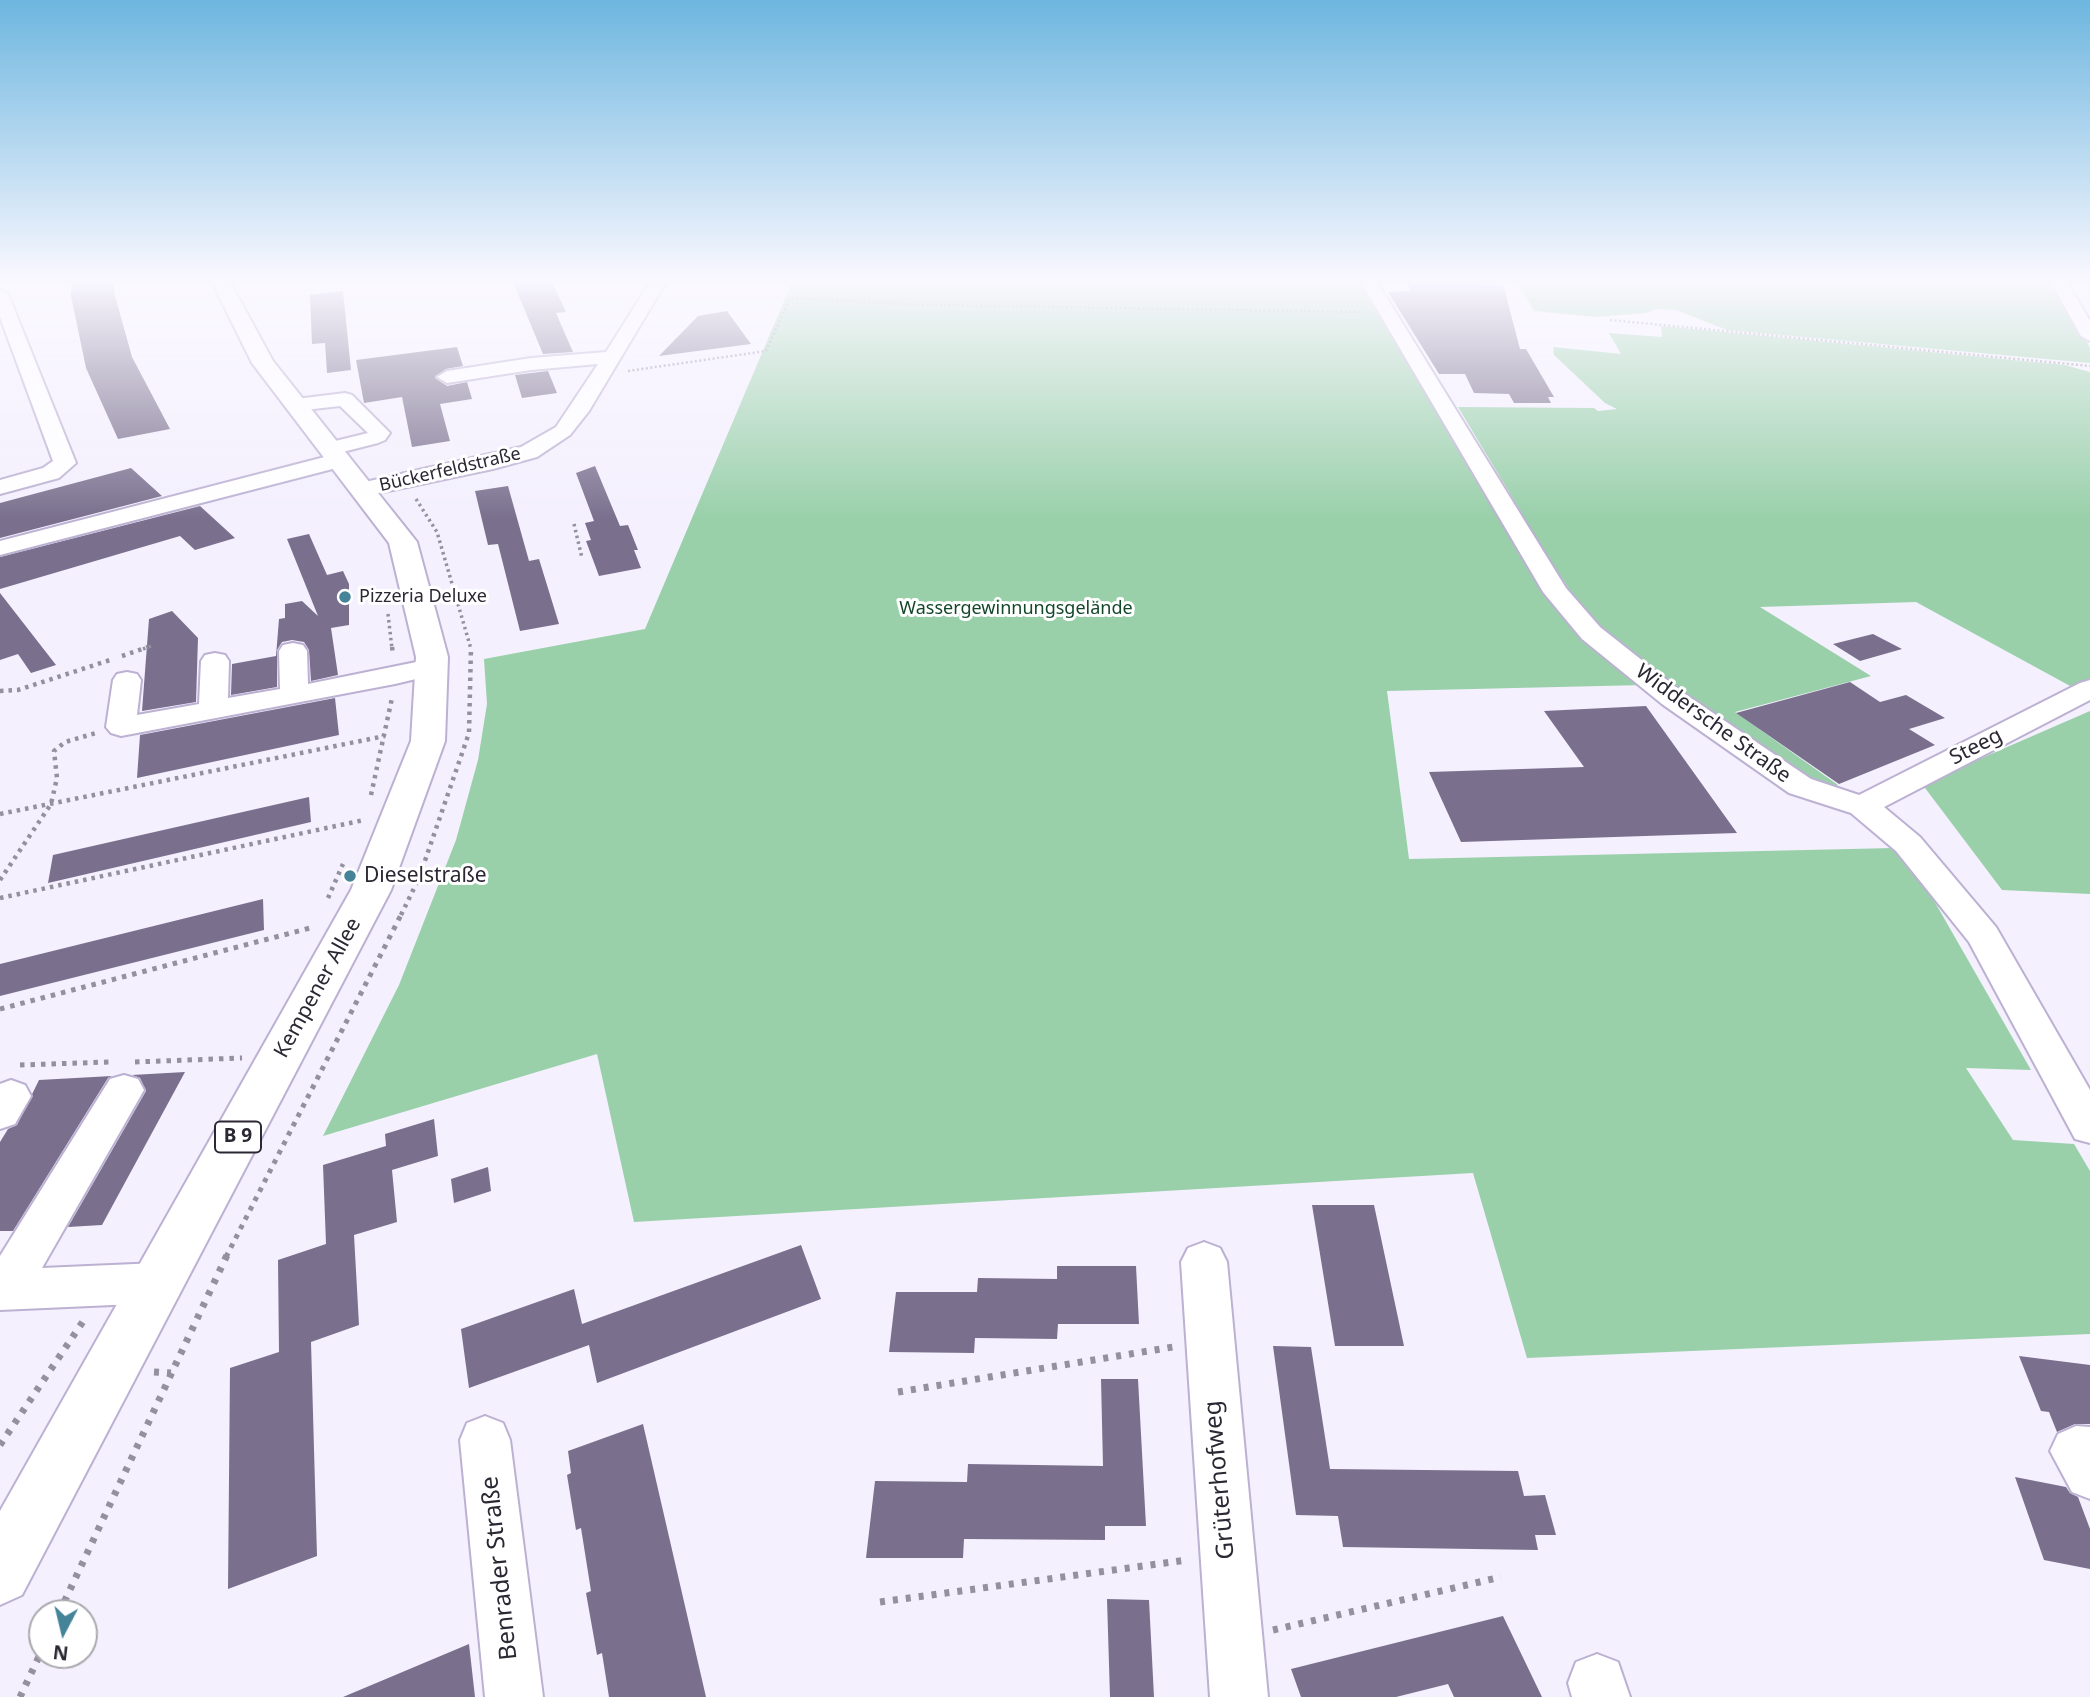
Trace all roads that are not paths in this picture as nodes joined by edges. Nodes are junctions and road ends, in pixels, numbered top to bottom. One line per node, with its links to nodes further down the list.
1 (26, 361): 9 (street)
2 (262, 361): 7 (main road, Kempener Allee / B 9)
3 (609, 361): 5 (street, Bückerfeldstraße)
4 (1417, 361): 19 (street, Widdersche Straße)
5 (607, 364): 6 (street); 10 (street, Bückerfeldstraße)
6 (447, 377)
7 (296, 405): 8 (main road, Kempener Allee / B 9); 8 (street)
8 (335, 454): 10 (main road, Kempener Allee / B 9); 11 (street)
9 (0, 487)
10 (364, 489): 14 (main road, Kempener Allee / B 9)
11 (0, 548)
12 (293, 651): 17 (street)
13 (215, 661): 18 (street)
14 (413, 671): 17 (street); 23 (main road, Kempener Allee / B 9)
15 (127, 680): 18 (street)
16 (2090, 689): 19 (street, Steeg)
17 (295, 693): 18 (street)
18 (213, 709)
19 (1862, 806): 21 (street, Widdersche Straße)
20 (120, 1071): 24 (street)
21 (2090, 1127)
22 (1204, 1262): 30 (street, Grüterhofweg)
23 (133, 1284): 24 (street); 28 (main road, Kempener Allee / B 9)
24 (2, 1290)
25 (485, 1440): 29 (street, Benrader Straße)
26 (2090, 1452): 27 (street)
27 (2090, 1474)
28 (0, 1573)
29 (514, 1697)
30 (1239, 1697)

